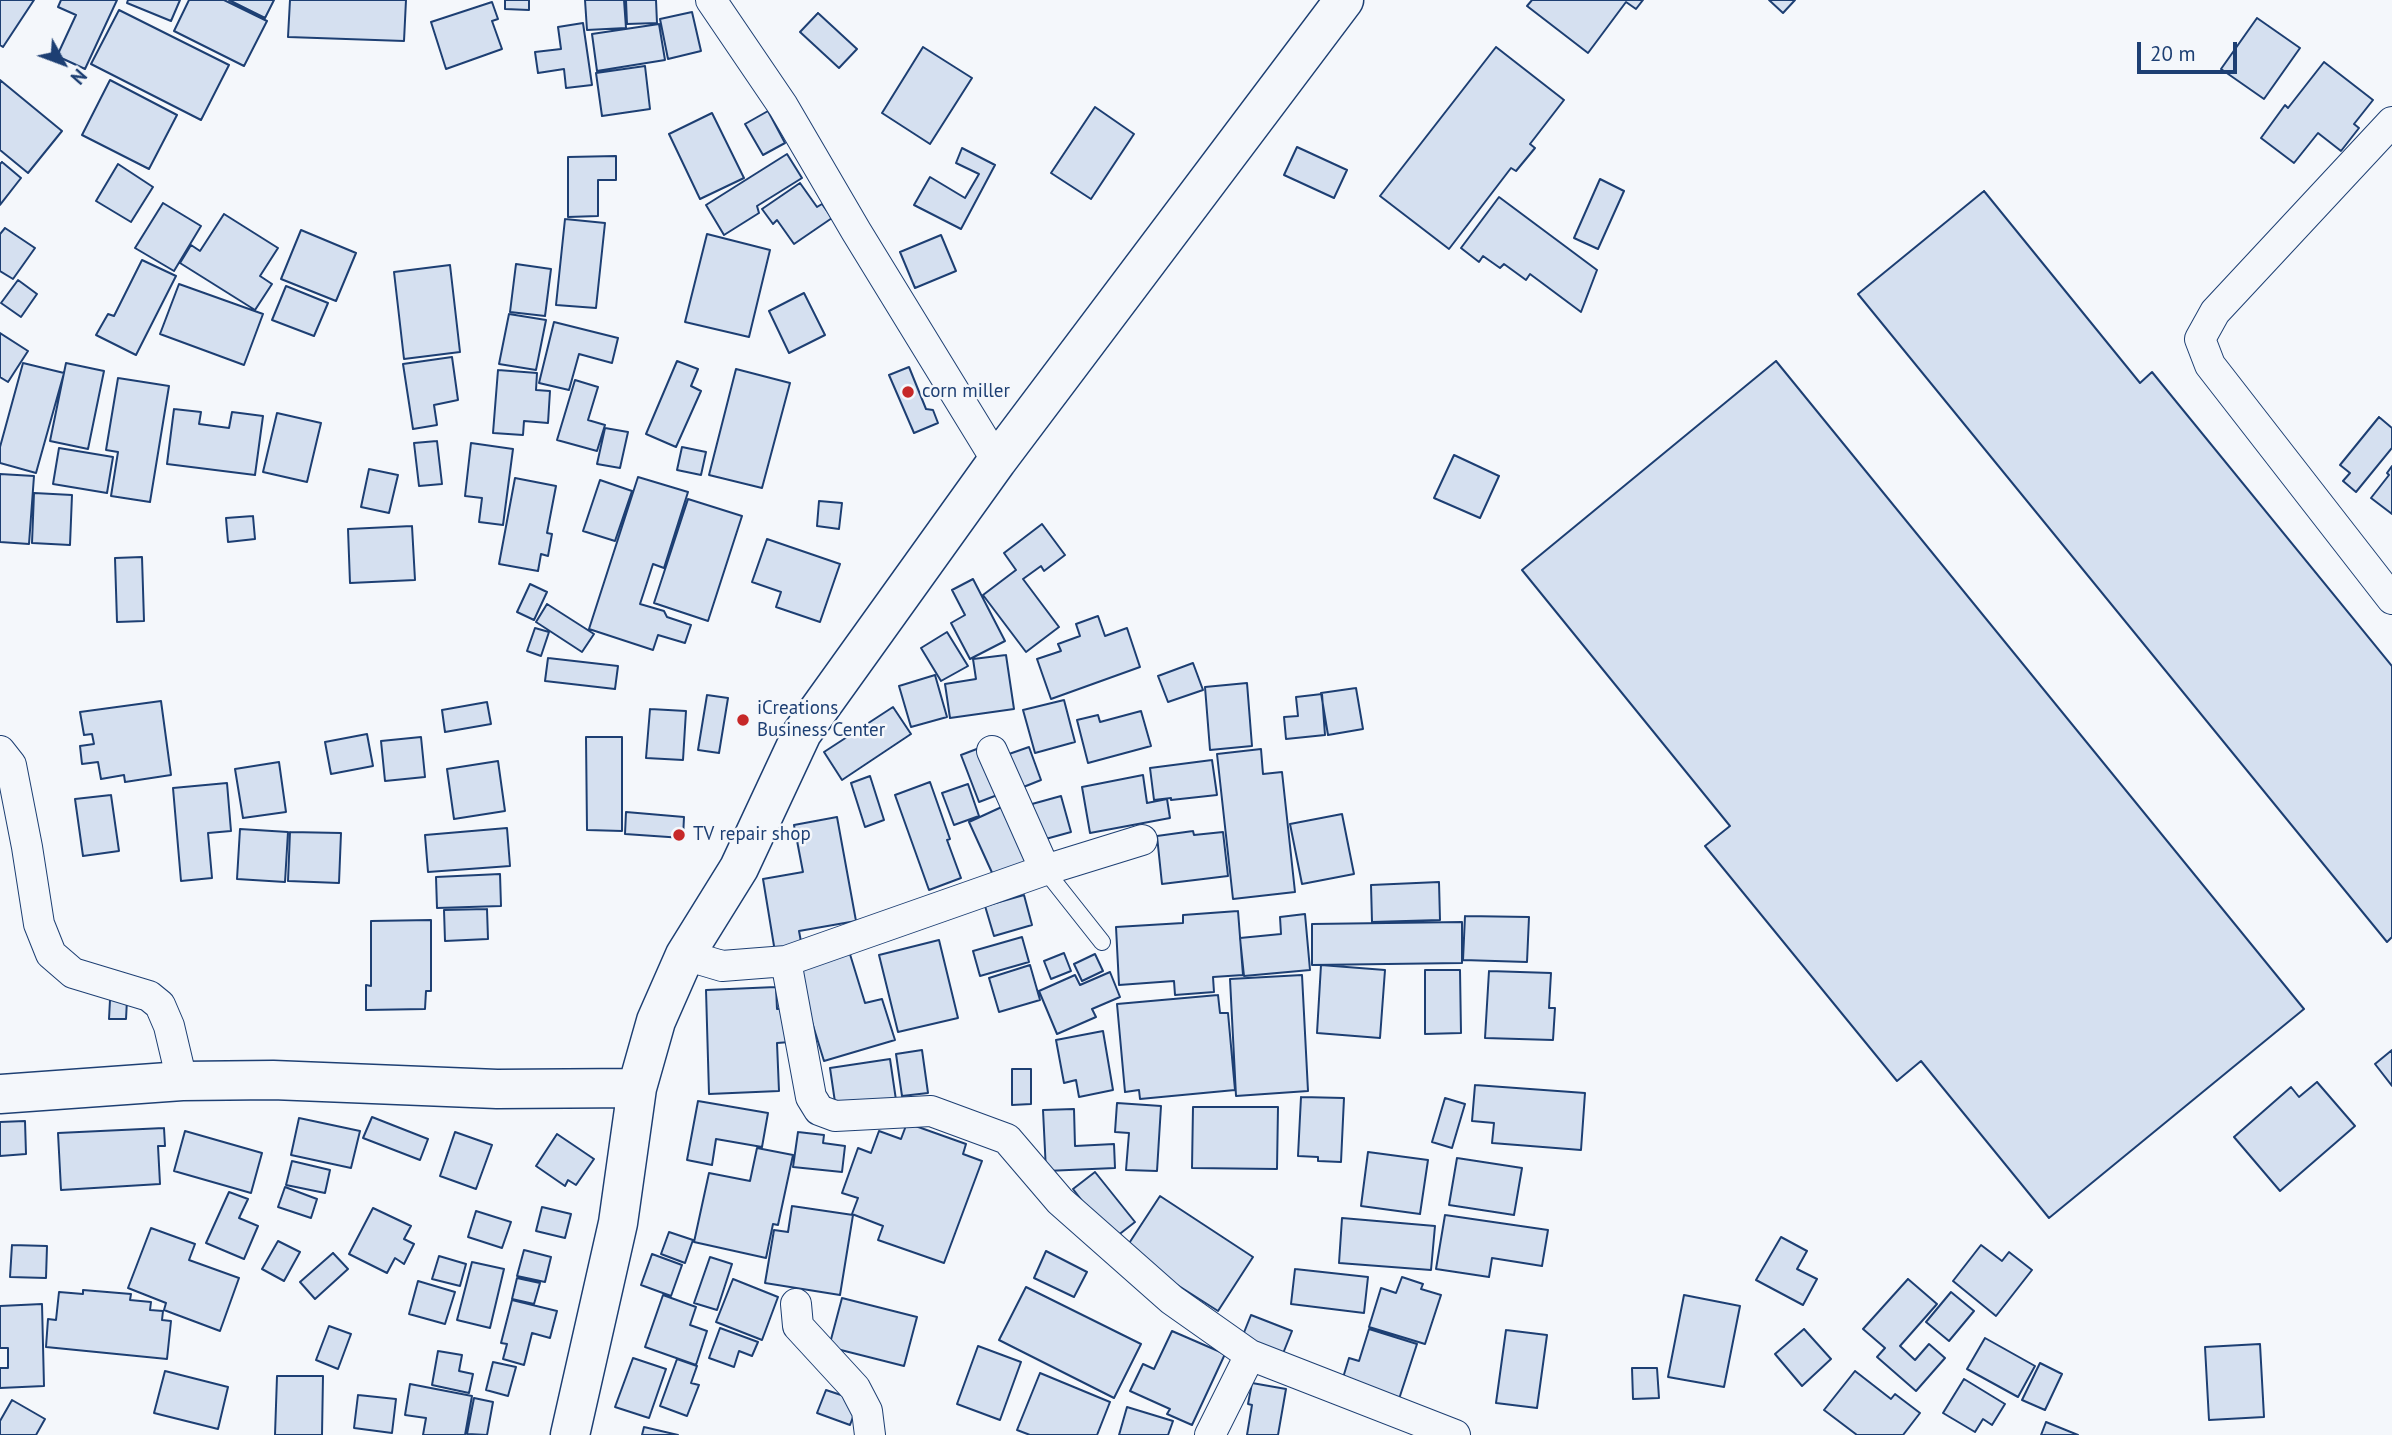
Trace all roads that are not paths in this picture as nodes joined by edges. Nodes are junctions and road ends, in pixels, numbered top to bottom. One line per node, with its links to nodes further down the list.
1 (711, 0): 4 (street)
2 (1344, 0): 4 (main road)
3 (2392, 122): 5 (street)
4 (997, 461): 11 (main road)
5 (2392, 598)
6 (0, 751): 13 (street)
7 (992, 751): 9 (street)
8 (1142, 840): 9 (street)
9 (1045, 870): 10 (lane); 12 (street)
10 (1102, 942)
11 (685, 955): 12 (street); 14 (main road)
12 (786, 961): 17 (street)
13 (182, 1081): 14 (main road); 15 (main road)
14 (637, 1088): 18 (main road)
15 (0, 1094)
16 (796, 1304): 19 (street)
17 (1250, 1355): 20 (street); 21 (street)
18 (570, 1435)
19 (870, 1435)
20 (1210, 1435)
21 (1455, 1435)

